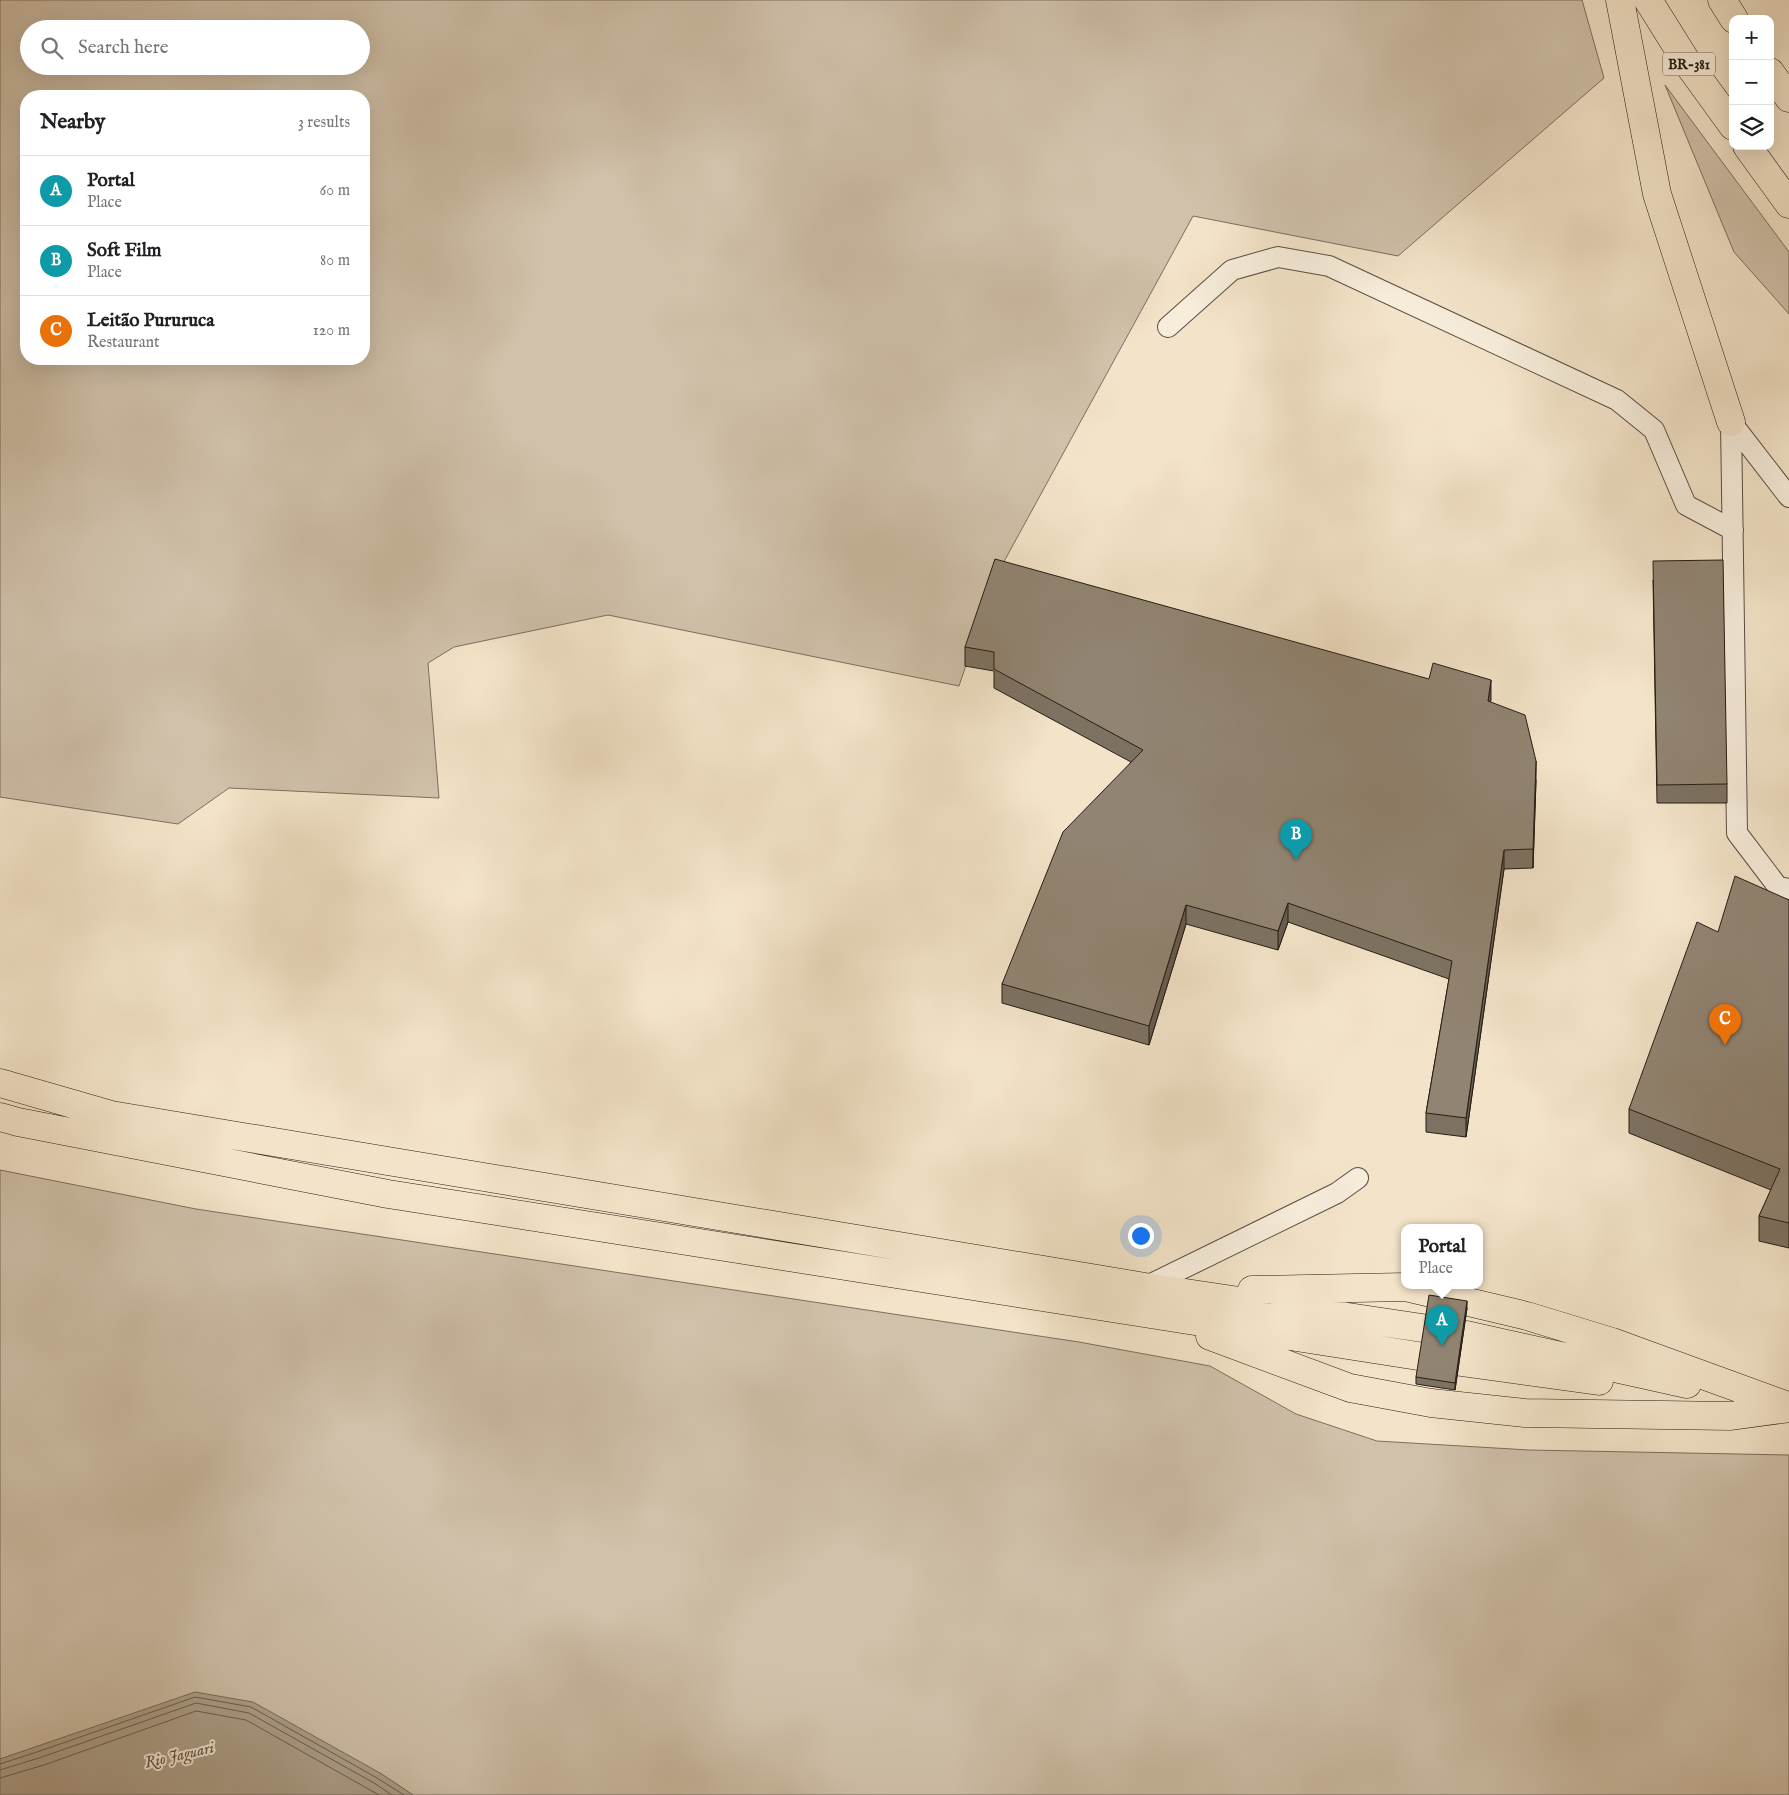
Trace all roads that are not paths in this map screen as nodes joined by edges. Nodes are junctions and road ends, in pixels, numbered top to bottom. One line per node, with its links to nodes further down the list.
1 (1620, 0): 11 (main road)
2 (1648, 0): 7 (main road, BR-381)
3 (1722, 0): 4 (main road)
4 (1731, 15)
5 (1774, 77): 6 (main road)
6 (1789, 98)
7 (1729, 120)
8 (1751, 150): 9 (main road)
9 (1789, 204)
10 (1168, 327): 13 (lane)
11 (1731, 422): 12 (lane); 13 (lane)
12 (1789, 497)
13 (1733, 530): 14 (lane)
14 (1789, 889)
15 (0, 1083): 18 (main road)
16 (0, 1117): 22 (main road)
17 (1358, 1178): 18 (lane)
18 (1146, 1287): 21 (main road)
19 (1401, 1287): 21 (main road)
20 (1413, 1289): 27 (main road)
21 (1173, 1291): 23 (main road)
22 (1155, 1315): 25 (main road); 27 (main road)
23 (1422, 1328)
24 (1466, 1335): 27 (main road)
25 (1418, 1356)
26 (1462, 1362): 27 (main road)
27 (1789, 1407)

